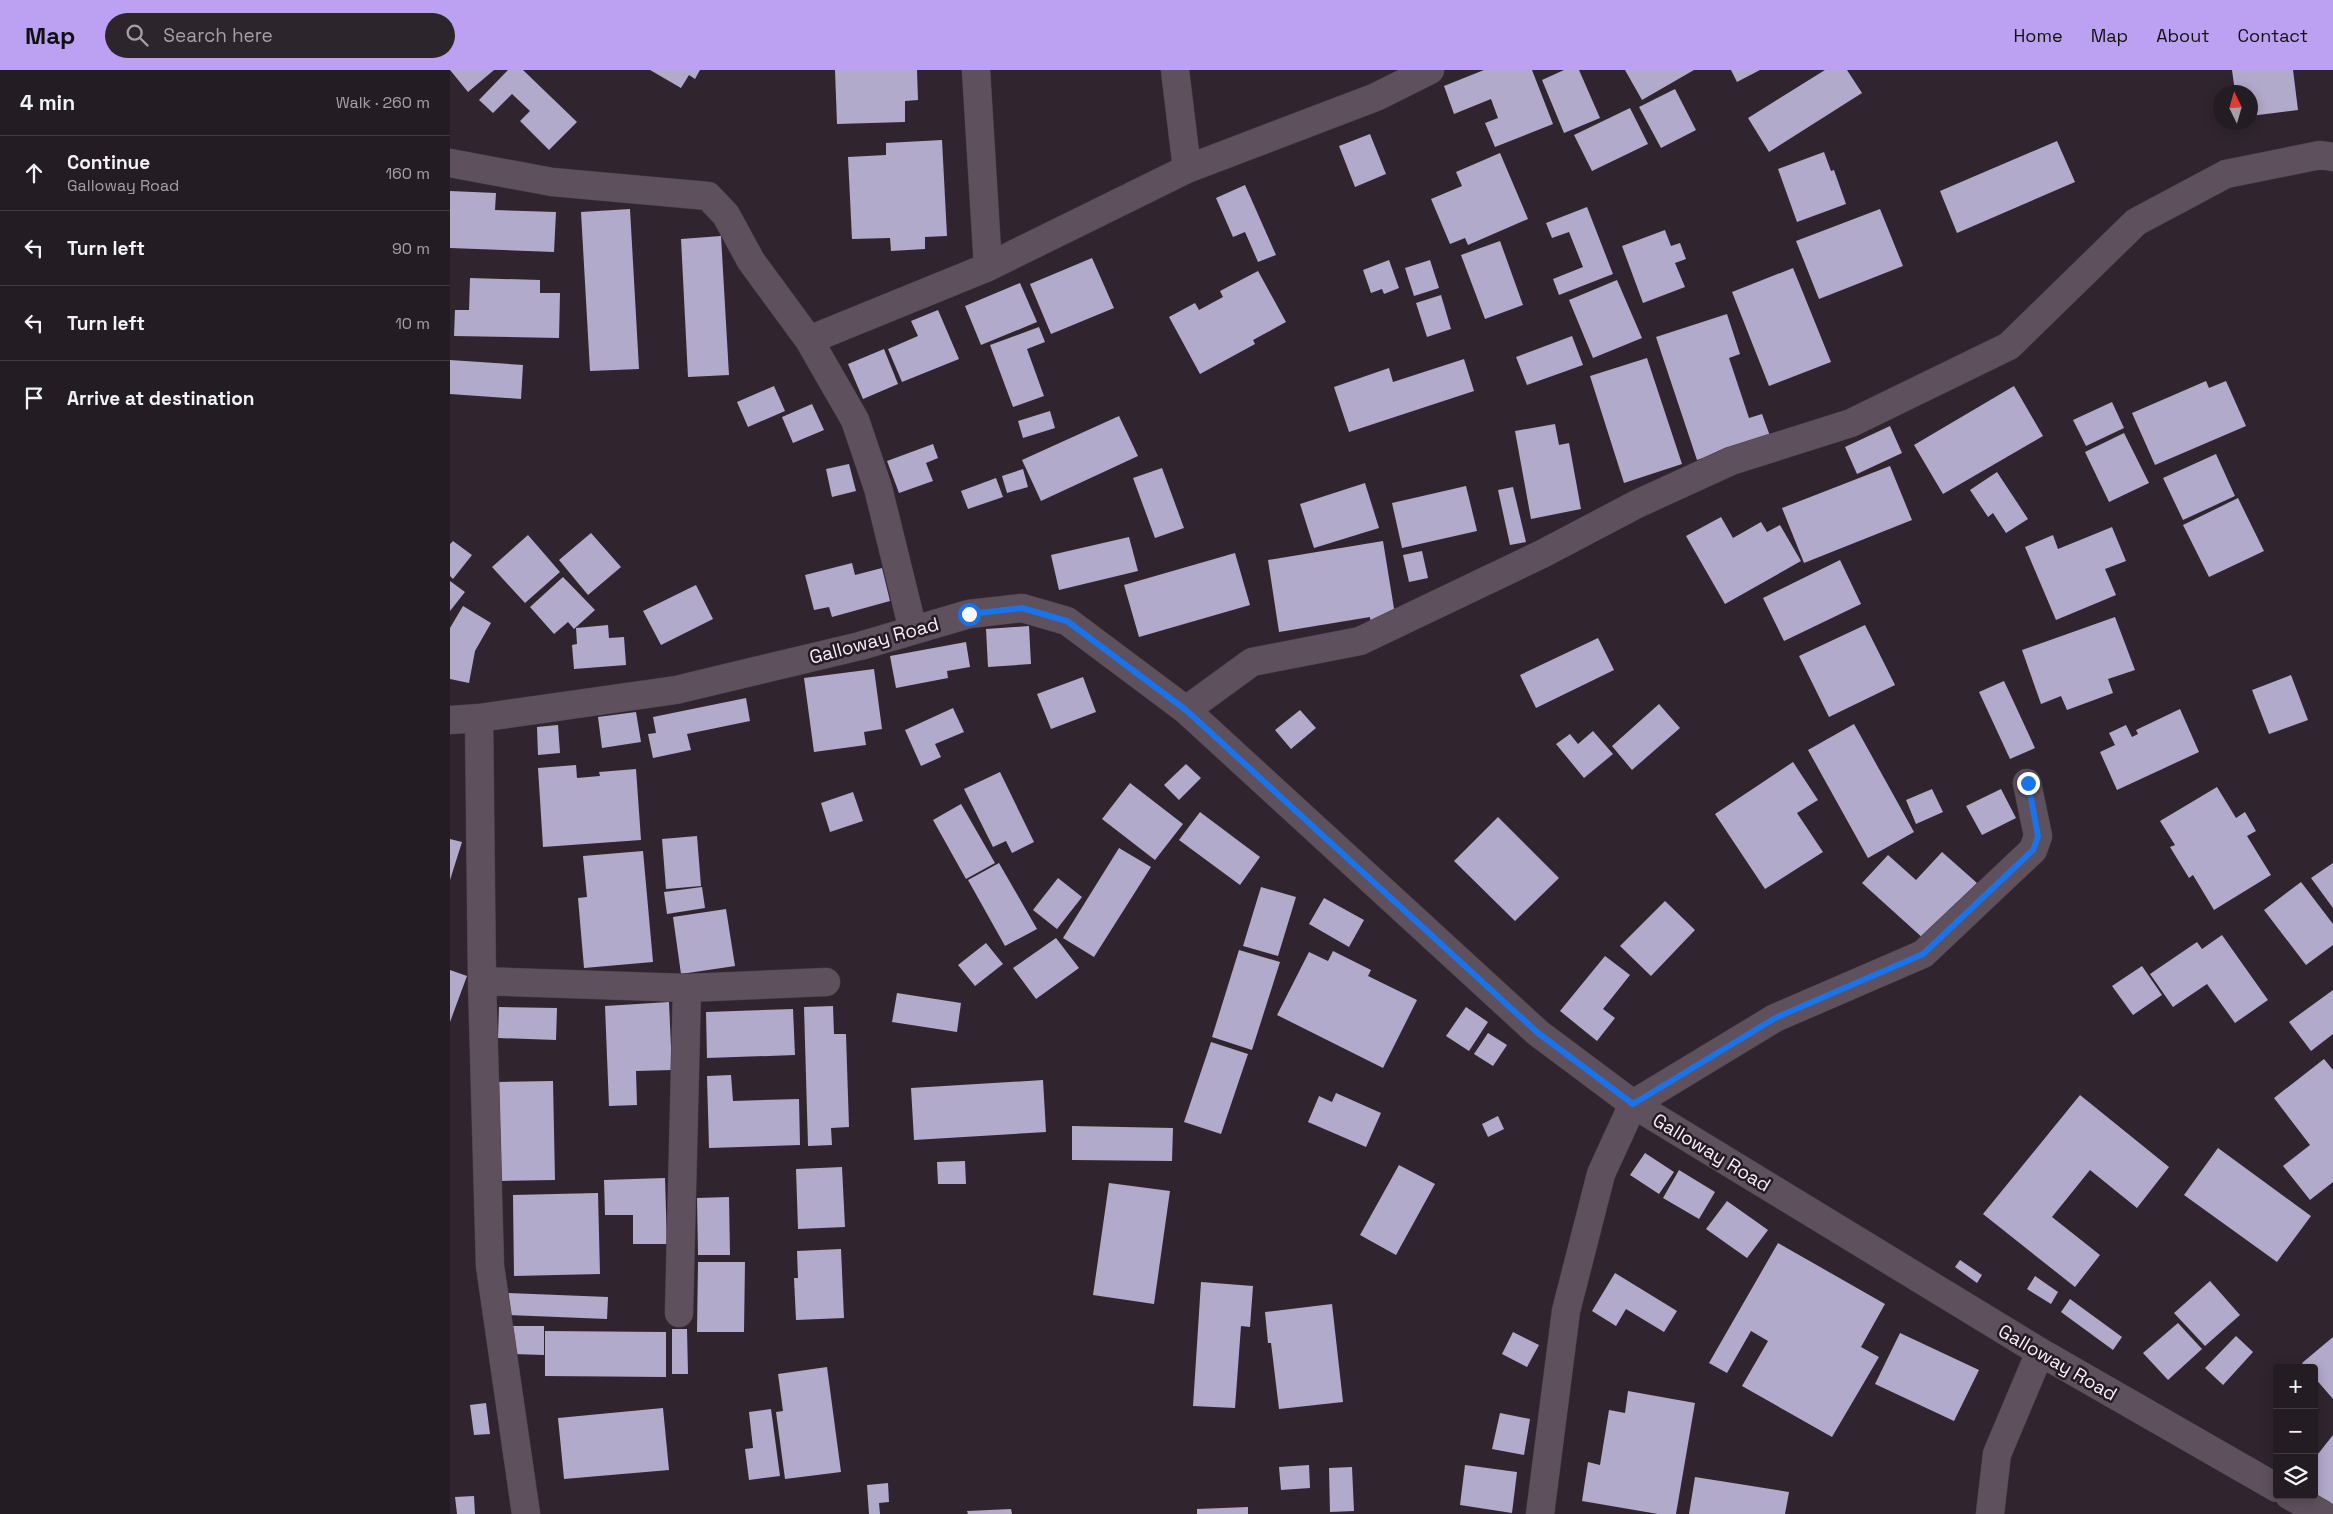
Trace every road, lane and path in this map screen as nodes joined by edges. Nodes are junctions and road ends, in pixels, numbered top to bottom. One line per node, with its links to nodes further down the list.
1 (976, 70): 7 (street)
2 (1175, 70): 6 (street)
3 (1430, 70): 6 (street)
4 (2333, 157): 10 (street)
5 (450, 163): 8 (street)
6 (1187, 169): 7 (street)
7 (988, 267): 8 (street)
8 (809, 340): 9 (street)
9 (913, 630): 10 (street, Galloway Road); 11 (street, Galloway Road)
10 (1186, 710): 17 (street, Galloway Road)
11 (479, 718): 12 (street, Galloway Road); 14 (street)
12 (450, 720)
13 (2028, 783): 17 (street)
14 (482, 981): 16 (street); 22 (street)
15 (826, 982): 16 (street)
16 (686, 988): 18 (street)
17 (1633, 1104): 19 (street, Galloway Road); 23 (street)
18 (679, 1313)
19 (2040, 1352): 20 (street, Galloway Road); 24 (street)
20 (2273, 1486)
21 (2296, 1499): 25 (street)
22 (526, 1514)
23 (1540, 1514)
24 (1990, 1514)
25 (2322, 1514)

